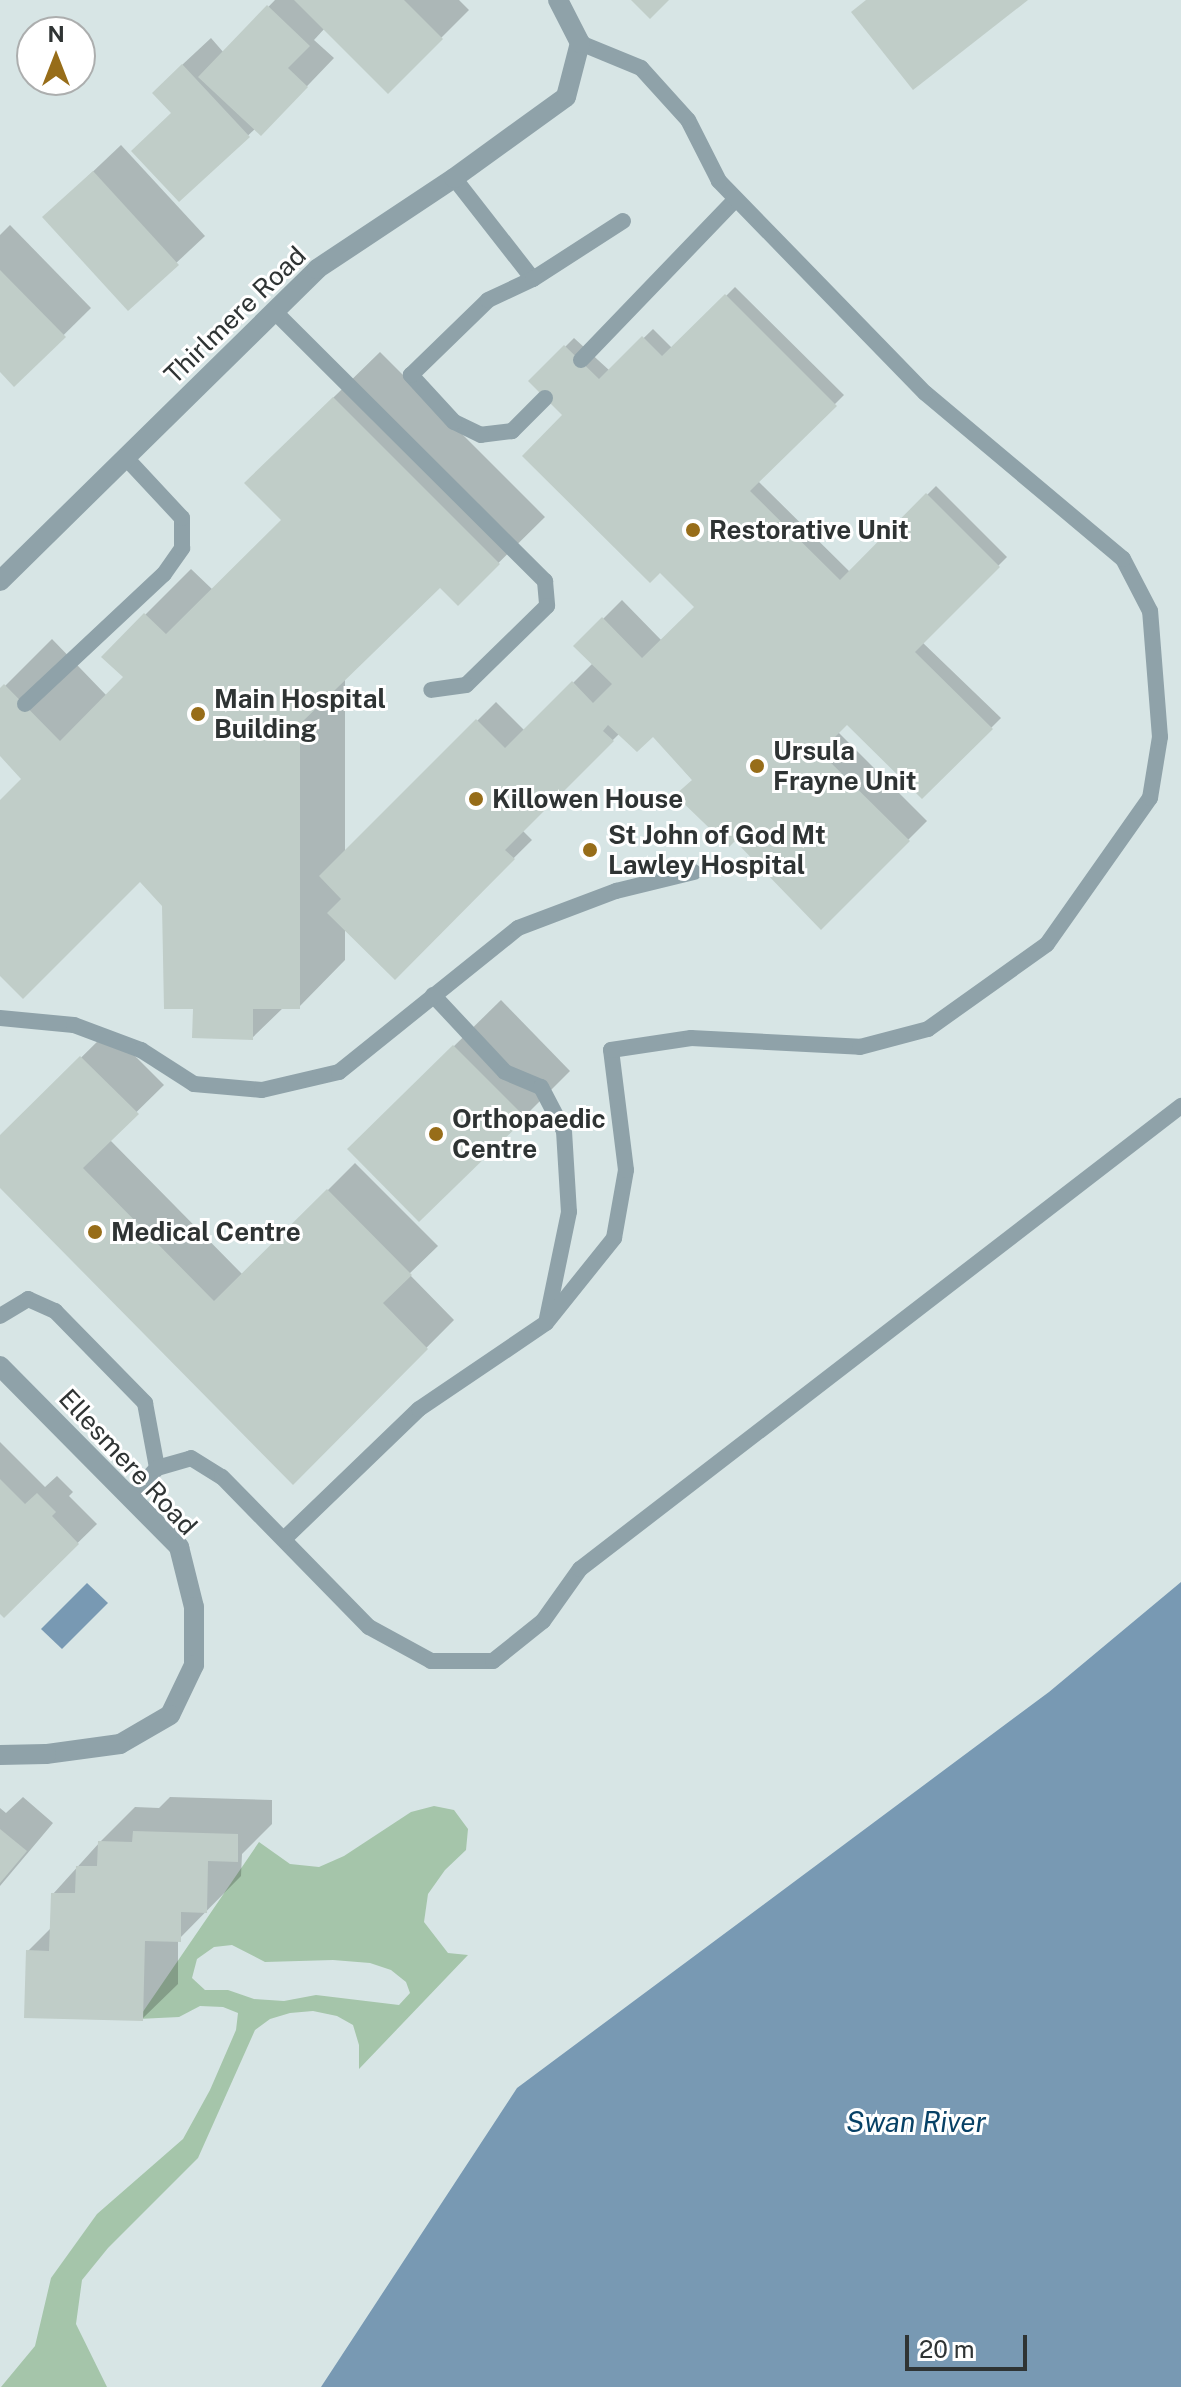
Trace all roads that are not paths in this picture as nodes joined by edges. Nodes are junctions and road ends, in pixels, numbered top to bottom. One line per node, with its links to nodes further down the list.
1 (558, 0): 2 (street)
2 (580, 43): 3 (street, Thirlmere Road); 4 (lane)
3 (454, 178): 6 (lane); 7 (street, Thirlmere Road)
4 (736, 199): 8 (lane); 19 (lane)
5 (623, 221): 6 (lane)
6 (533, 279): 9 (lane)
7 (274, 311): 10 (street, Thirlmere Road); 12 (lane)
8 (581, 360)
9 (545, 398)
10 (126, 458): 11 (street, Thirlmere Road); 13 (lane)
11 (0, 581)
12 (431, 690)
13 (25, 704)
14 (694, 872): 15 (lane)
15 (433, 995): 16 (lane); 19 (lane)
16 (0, 1018)
17 (1181, 1106): 23 (lane)
18 (0, 1316): 21 (lane)
19 (546, 1323): 23 (lane)
20 (0, 1366): 22 (street, Ellesmere Road)
21 (157, 1468): 22 (lane); 23 (lane)
22 (130, 1498): 24 (street, Ellesmere Road)
23 (284, 1539)
24 (0, 1755)

